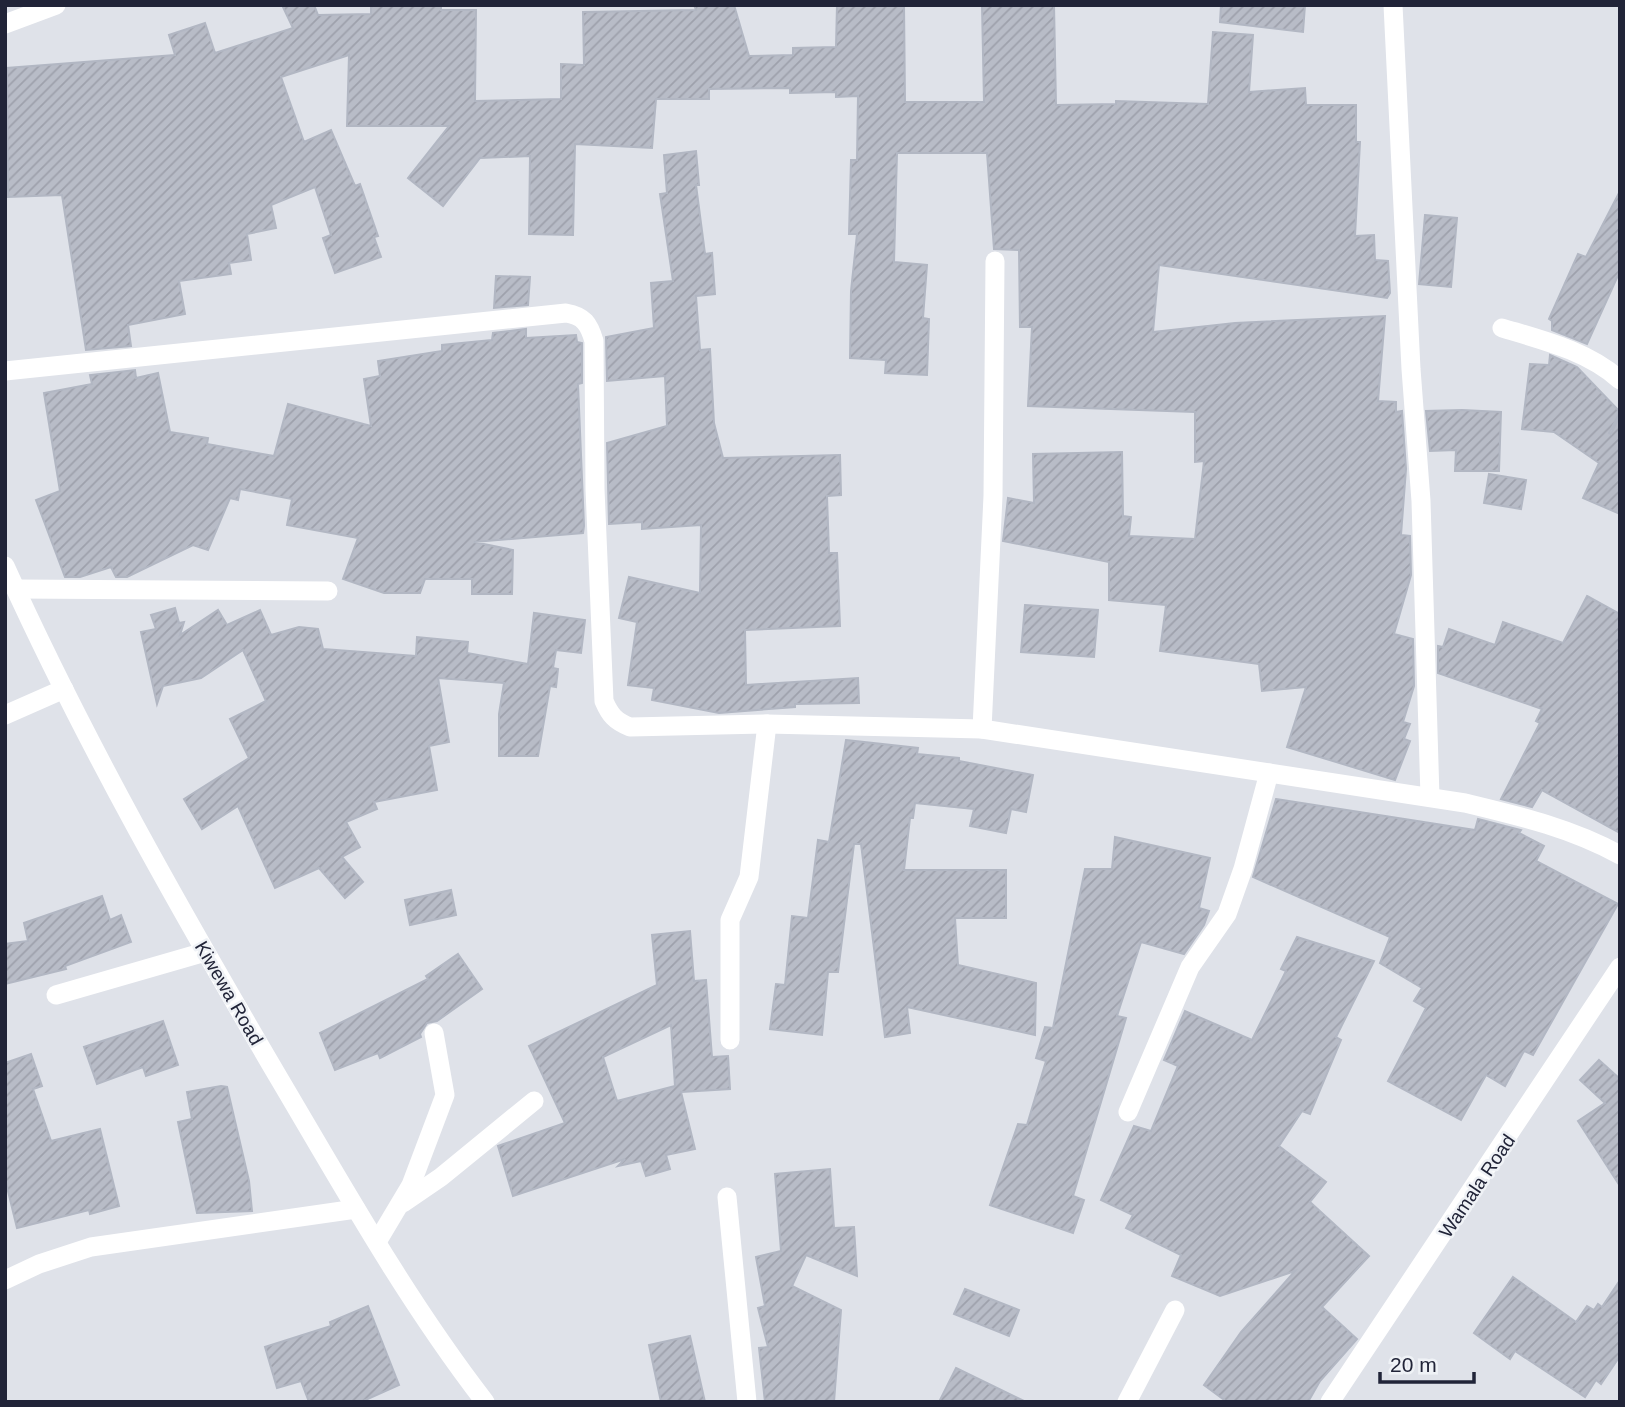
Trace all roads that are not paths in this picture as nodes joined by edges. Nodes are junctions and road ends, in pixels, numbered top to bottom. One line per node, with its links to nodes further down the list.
1 (56, 5): 3 (street)
2 (1393, 5): 16 (street)
3 (5, 24)
4 (995, 261): 14 (street)
5 (1502, 328): 7 (street)
6 (5, 372): 13 (street)
7 (1620, 380)
8 (5, 566): 9 (street, Kiwewa Road)
9 (16, 589): 10 (street); 11 (street, Kiwewa Road)
10 (328, 591)
11 (64, 689): 12 (street); 18 (street, Kiwewa Road)
12 (5, 715)
13 (767, 724): 14 (street); 22 (street)
14 (982, 729): 15 (street)
15 (1269, 773): 16 (street); 24 (street)
16 (1430, 797): 17 (street)
17 (1620, 855)
18 (205, 952): 20 (street); 27 (street, Kiwewa Road)
19 (1619, 972): 34 (street, Wamala Road)
20 (56, 995)
21 (435, 1033): 26 (street)
22 (730, 1040)
23 (534, 1101): 26 (street)
24 (1128, 1112)
25 (727, 1196): 32 (street)
26 (397, 1208): 28 (street)
27 (356, 1209): 28 (street, Kiwewa Road); 29 (street)
28 (377, 1242): 31 (street, Kiwewa Road)
29 (5, 1280)
30 (1175, 1310): 33 (street)
31 (485, 1402)
32 (747, 1402)
33 (1127, 1402)
34 (1330, 1402)

